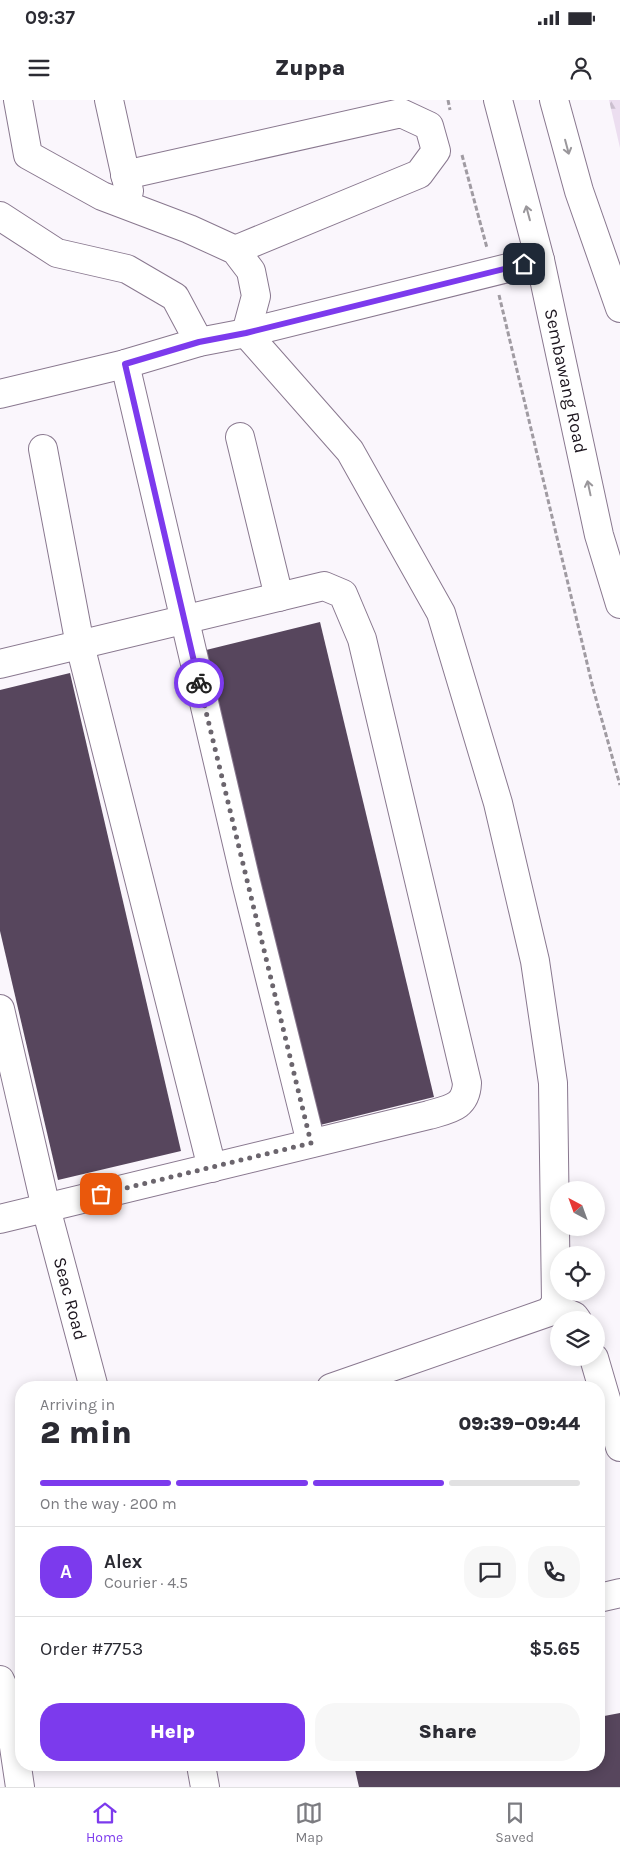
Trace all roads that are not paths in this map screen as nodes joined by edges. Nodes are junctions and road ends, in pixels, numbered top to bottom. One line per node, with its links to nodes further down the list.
1 (18, 100): 6 (main road)
2 (109, 100): 5 (main road)
3 (498, 100): 9 (main road, Sembawang Road, one-way to 3)
4 (554, 100): 10 (main road, one-way to 10)
5 (125, 175): 6 (main road); 8 (main road)
6 (132, 208): 8 (main road)
7 (0, 216): 12 (main road)
8 (235, 250): 11 (main road)
9 (540, 260): 11 (main road); 18 (main road, Sembawang Road, one-way to 9)
10 (620, 308)
11 (246, 333): 12 (main road); 27 (main road)
12 (199, 342): 13 (main road)
13 (125, 364): 14 (main road); 19 (main road)
14 (0, 394)
15 (240, 437): 17 (main road)
16 (43, 449): 20 (main road)
17 (279, 596): 19 (main road); 23 (main road)
18 (620, 604)
19 (184, 619): 20 (main road); 23 (main road)
20 (80, 645): 21 (main road); 24 (main road)
21 (2, 656)
22 (0, 1009): 25 (main road, Seac Road)
23 (311, 1143): 24 (main road)
24 (212, 1168): 25 (main road)
25 (46, 1208): 26 (main road); 30 (main road, Seac Road)
26 (0, 1219)
27 (553, 1307): 28 (main road); 31 (main road)
28 (562, 1311)
29 (596, 1366): 32 (main road)
30 (92, 1381)
31 (351, 1381)
32 (601, 1381)
33 (605, 1395): 34 (main road)
34 (620, 1446)
35 (620, 1593): 36 (main road)
36 (605, 1597)
37 (0, 1680): 38 (main road)
38 (15, 1753)
39 (18, 1771): 41 (main road)
40 (202, 1771): 42 (main road)
41 (20, 1787)
42 (205, 1787)

